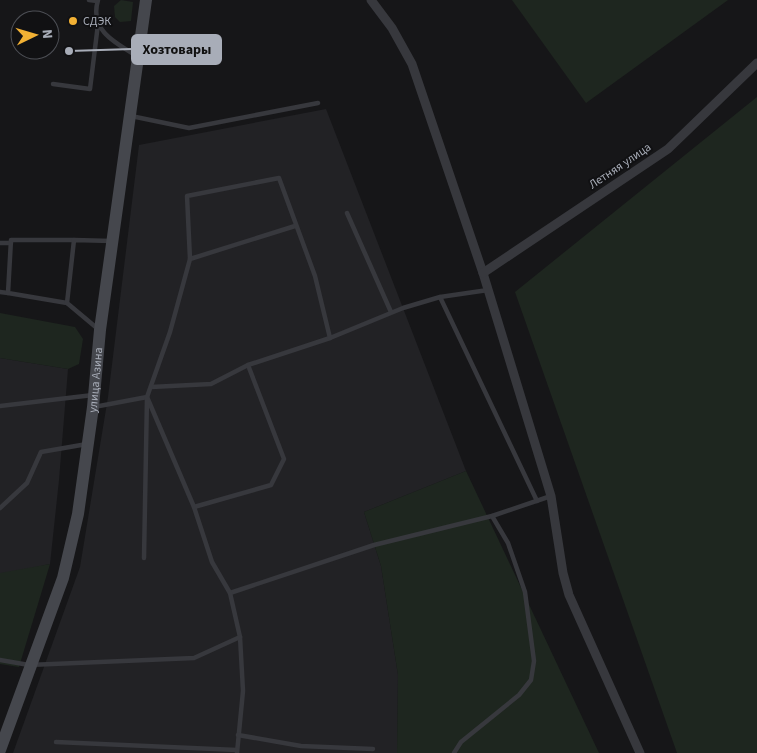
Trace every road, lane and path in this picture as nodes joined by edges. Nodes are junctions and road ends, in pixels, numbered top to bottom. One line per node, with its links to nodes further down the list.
1 (89, 0): 2 (lane)
2 (98, 0): 5 (lane)
3 (146, 0): 6 (street, улица Азина)
4 (371, 0): 18 (street)
5 (98, 24): 6 (lane); 8 (lane)
6 (138, 56): 10 (street, улица Азина)
7 (757, 63): 18 (street, Летняя улица)
8 (53, 84)
9 (318, 104): 10 (lane)
10 (130, 115): 14 (street, улица Азина)
11 (347, 213): 24 (lane)
12 (296, 226): 17 (lane); 17 (lane); 26 (lane)
13 (74, 240): 14 (lane); 16 (lane); 23 (lane)
14 (113, 241): 25 (street, улица Азина)
15 (0, 243): 16 (lane)
16 (11, 243): 21 (lane)
17 (190, 259): 28 (lane)
18 (482, 273): 19 (street)
19 (488, 290): 22 (lane); 33 (street)
20 (0, 292): 21 (lane)
21 (8, 293): 23 (lane)
22 (440, 297): 24 (lane); 34 (lane)
23 (67, 303): 25 (lane)
24 (391, 312): 26 (lane)
25 (100, 330): 30 (street, улица Азина)
26 (330, 338): 27 (lane)
27 (248, 365): 28 (lane); 35 (lane)
28 (151, 387): 29 (lane)
29 (147, 396): 30 (lane); 35 (lane); 38 (lane)
30 (94, 401): 31 (lane); 32 (street, улица Азина)
31 (0, 406)
32 (89, 444): 36 (lane); 42 (street, улица Азина)
33 (551, 496): 34 (lane); 49 (street)
34 (537, 501): 37 (lane)
35 (194, 507): 39 (lane)
36 (0, 508)
37 (492, 516): 39 (lane); 48 (lane)
38 (144, 558)
39 (230, 593): 40 (lane)
40 (240, 637): 42 (lane); 43 (lane)
41 (0, 660): 42 (lane)
42 (29, 665): 46 (street, улица Азина)
43 (238, 734): 45 (lane); 47 (lane)
44 (56, 742): 47 (lane)
45 (373, 749)
46 (0, 750)
47 (237, 751)
48 (454, 753)
49 (640, 753)

